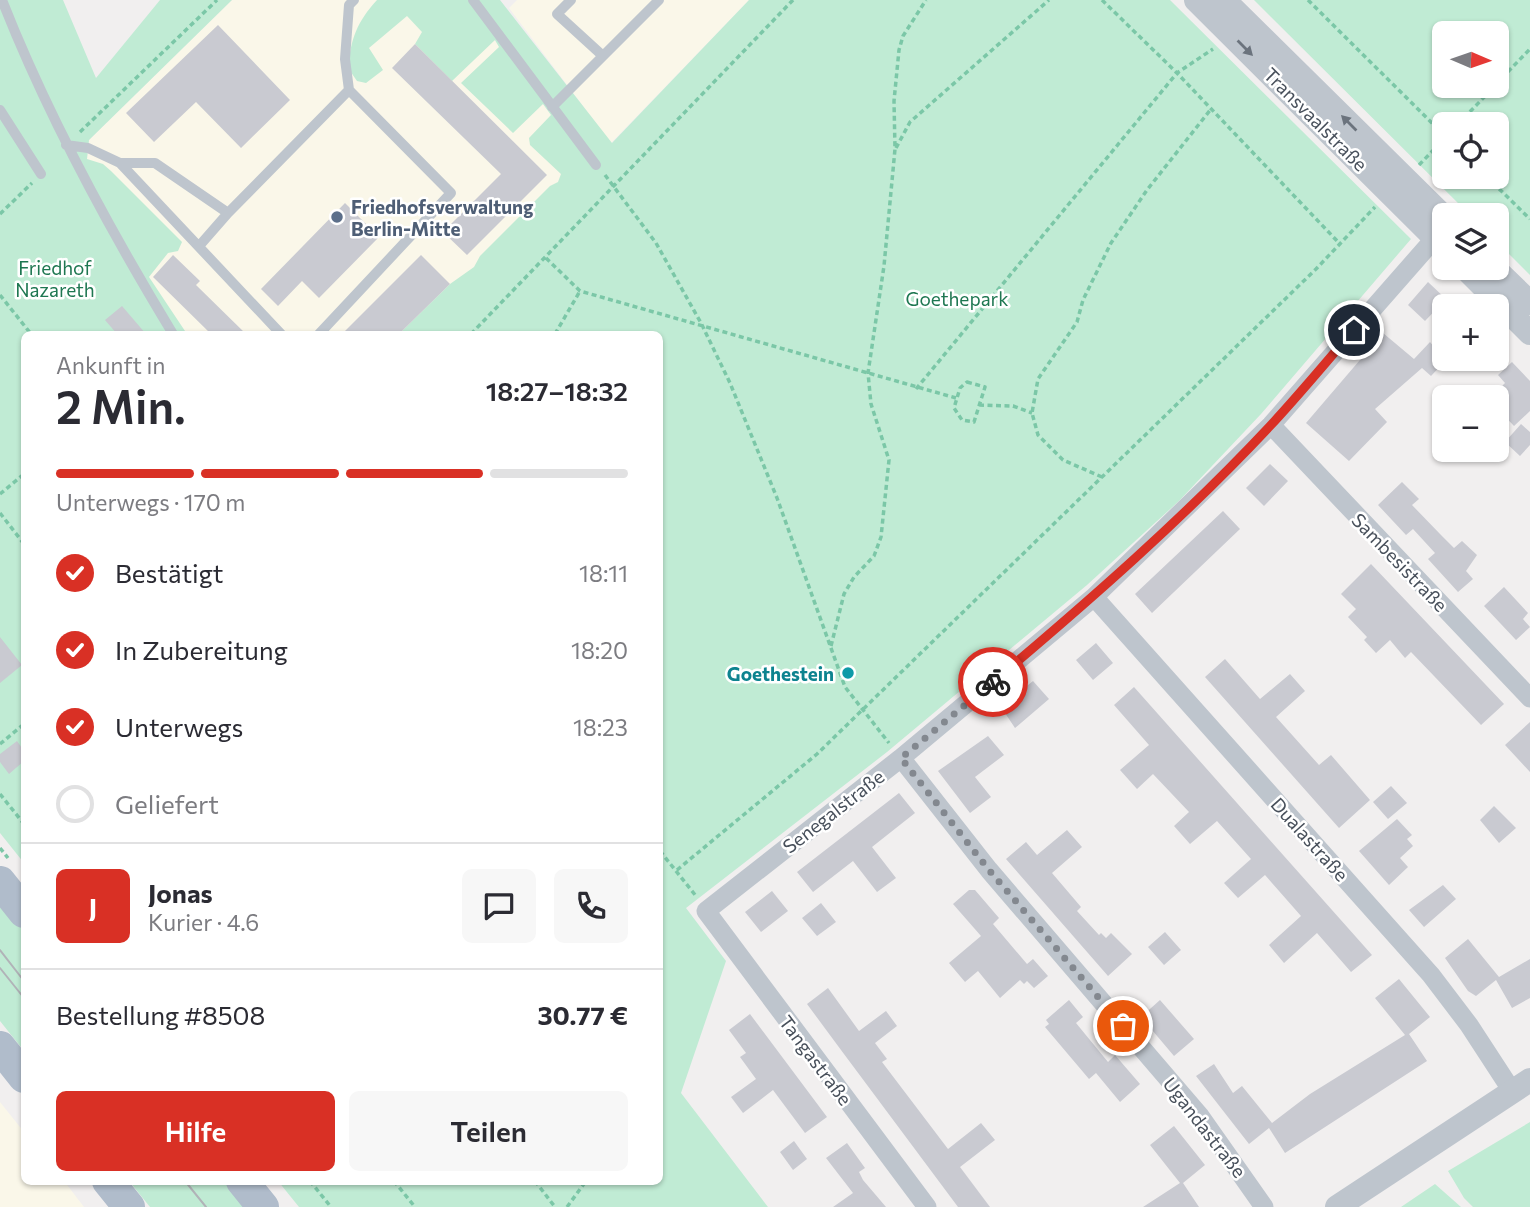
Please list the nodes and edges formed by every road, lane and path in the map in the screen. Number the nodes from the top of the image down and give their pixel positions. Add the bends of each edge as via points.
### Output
1 (2, 0) edge
2 (217, 0) edge
3 (354, 0) edge
4 (473, 0) edge
5 (571, 0) edge
6 (659, 0) edge
7 (793, 0) edge
8 (926, 0) edge
9 (1049, 0) edge
10 (1101, 0) edge
11 (1196, 0) edge
12 (1224, 0) edge
13 (1308, 0) edge
14 (1230, 33) junction
15 (1530, 49) edge
16 (603, 56) junction
17 (1509, 71) edge
18 (1177, 73) junction
19 (349, 90) junction
20 (1483, 98) edge
21 (552, 107) junction
22 (1211, 109) junction
23 (0, 110) edge
24 (1469, 112) edge
25 (1432, 125) edge
26 (66, 145) junction
27 (895, 149) junction
28 (1432, 150) edge
29 (120, 163) junction
30 (596, 164) dead end
31 (1415, 169) dead end
32 (41, 174) joint
33 (614, 186) junction
34 (1499, 189) edge
35 (1371, 212) dead end
36 (228, 213) junction
37 (0, 214) edge
38 (1530, 219) edge
39 (1432, 222) edge
40 (1432, 224) edge
41 (1340, 244) junction
42 (1432, 244) edge
43 (200, 245) junction
44 (545, 258) junction
45 (1477, 280) edge
46 (1506, 280) edge
47 (580, 291) junction
48 (0, 295) edge
49 (1530, 303) edge
50 (701, 323) junction
51 (29, 331) edge
52 (171, 331) edge
53 (278, 331) edge
54 (322, 331) edge
55 (474, 331) edge
56 (557, 331) edge
57 (1530, 332) edge
58 (868, 373) junction
59 (916, 389) junction
60 (956, 398) junction
61 (979, 405) junction
62 (1032, 413) junction
63 (1271, 425) junction
64 (21, 476) edge
65 (1102, 477) junction
66 (0, 494) edge
67 (0, 513) edge
68 (21, 540) edge
69 (1094, 597) junction
70 (831, 646) junction
71 (1530, 698) edge
72 (862, 709) junction
73 (21, 726) edge
74 (0, 744) edge
75 (898, 754) junction
76 (0, 794) edge
77 (21, 820) edge
78 (663, 854) edge
79 (677, 870) junction
80 (0, 882) edge
81 (703, 906) junction
82 (21, 908) edge
83 (0, 1046) edge
84 (21, 1073) edge
85 (1521, 1085) edge
86 (245, 1185) edge
87 (313, 1185) edge
88 (397, 1185) edge
89 (538, 1185) edge
90 (583, 1185) edge
91 (263, 1207) edge
92 (331, 1207) edge
93 (415, 1207) edge
94 (555, 1207) edge
95 (567, 1207) edge
96 (927, 1207) edge
97 (1264, 1207) edge
98 (1336, 1207) edge

1 - 26 lane
2 - 26 path
3 - 19 lane via 349,5 345,59
4 - 21 lane
5 - 16 lane via 557,14
6 - 16 lane
7 - 33 path
8 - 27 path via 899,50
9 - 27 path via 910,122
10 - 18 path
11 - 14 street, Transvaalstraße
39 -> 12 street, Transvaalstraße
13 - 25 path
14 - 18 path
14 -> 40 street, Transvaalstraße
15 - 17 path
16 - 21 lane
18 - 22 path
18 - 59 path
19 - 36 lane
19 - 54 lane via 451,193
20 - 24 path
21 - 30 lane
22 - 41 path
22 - 62 path via 1111,243 1077,322 1038,379
23 - 32 lane
26 - 29 lane via 88,148
26 - 52 lane
27 - 58 path
28 - 31 path
29 - 36 lane via 155,163
29 - 43 lane
32 - 37 path
33 - 44 path
33 - 50 path via 656,243
34 - 38 path
35 - 41 path
36 - 43 lane
41 - 65 path
42 - 63 street, Senegalstraße
43 - 53 lane
44 - 47 path
44 - 55 path
45 - 57 street
46 - 49 street
47 - 50 path
47 - 56 path
48 - 51 path
50 - 58 path
50 - 70 path via 777,498
58 - 59 path
58 - 70 path via 871,404 889,460 881,537 874,556 844,594
59 - 60 path
60 - 61 path via 958,417 967,422 974,422
60 - 61 path via 960,388 972,382 985,387
61 - 62 path via 1013,406
62 - 65 path via 1046,446 1063,460
63 - 69 street, Senegalstraße
63 - 71 street, Sambesistraße
64 - 66 path
65 - 72 path
67 - 68 path
69 - 75 street, Senegalstraße
69 - 85 street, Dualastraße via 1431,975
70 - 72 path via 845,687
72 - 75 path
72 - 79 path via 817,754
73 - 74 path
75 - 81 street, Senegalstraße
75 - 97 street, Ugandastraße via 985,865 1200,1116
76 - 77 path
78 - 79 path
79 - 81 path
80 - 82 main road
81 - 96 street, Tangastraße
83 - 84 main road
85 - 98 street
86 - 91 main road
87 - 92 path
88 - 93 path
89 - 94 path
90 - 95 path

